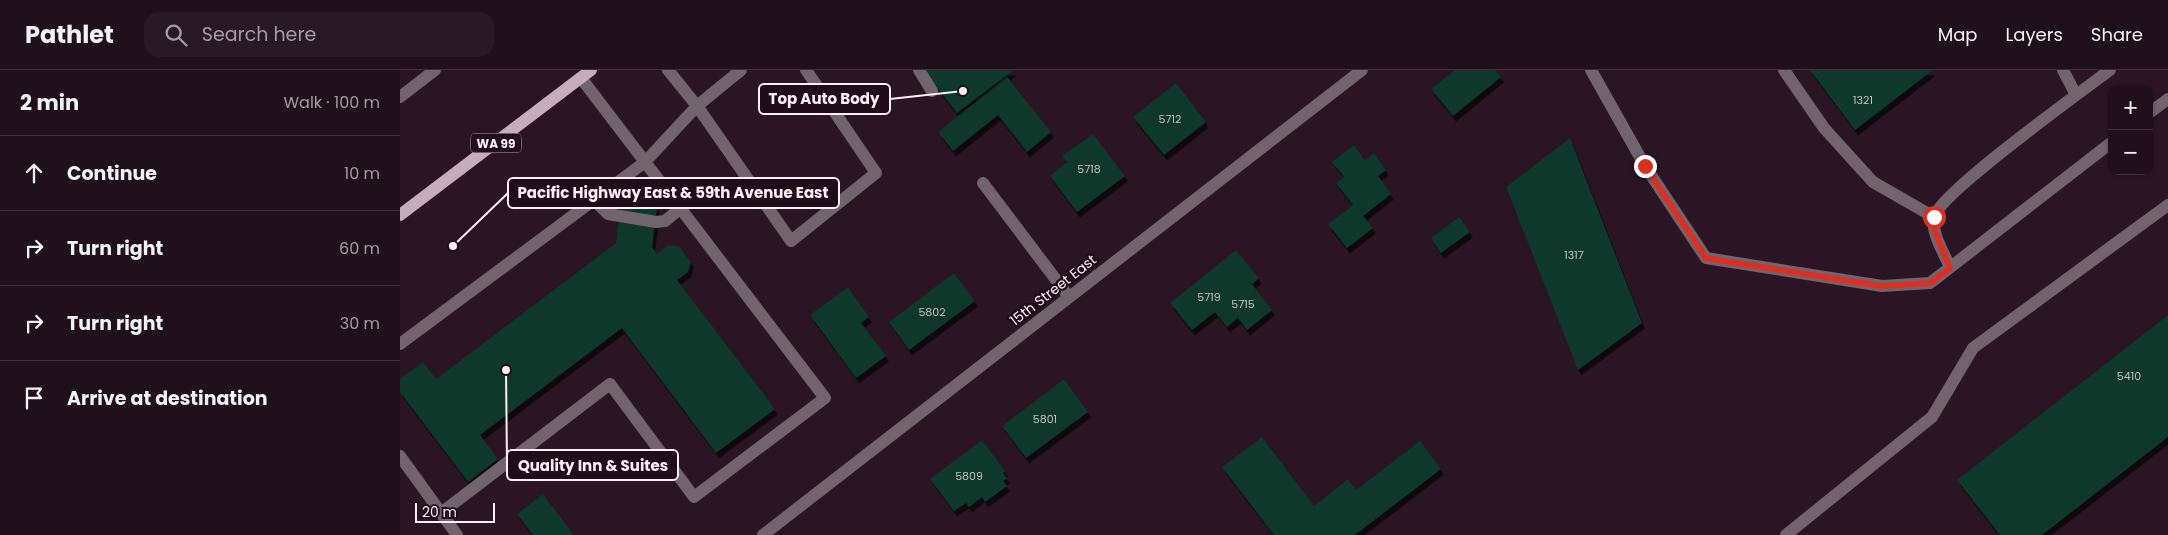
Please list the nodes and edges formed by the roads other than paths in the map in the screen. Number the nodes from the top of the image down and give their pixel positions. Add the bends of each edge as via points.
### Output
1 (434, 70) edge
2 (668, 70) edge
3 (740, 70) edge
4 (806, 70) edge
5 (919, 70) edge
6 (1362, 70) edge
7 (1591, 70) edge
8 (1784, 70) edge
9 (2063, 70) edge
10 (2110, 70) edge
11 (586, 74) edge
12 (932, 90) dead end
13 (2076, 95) junction
14 (400, 97) edge
15 (2168, 99) edge
16 (697, 106) junction
17 (2153, 110) edge
18 (2108, 145) edge
19 (645, 162) junction
20 (983, 183) dead end
21 (594, 200) junction
22 (2168, 205) edge
23 (681, 208) junction
24 (400, 215) edge
25 (1934, 217) junction
26 (1950, 268) junction
27 (1069, 297) junction
28 (400, 344) edge
29 (400, 456) edge
30 (441, 513) junction
31 (457, 535) edge
32 (763, 535) edge
33 (1786, 535) edge

1 - 14 street
2 - 16 street
3 - 16 street
4 - 16 street via 876,173 791,241
5 - 12 street
6 - 27 street, 15th Street East
7 - 26 street via 1645,166 1706,258 1882,286 1930,283
8 - 25 street via 1824,128 1873,182
9 - 13 street
10 - 13 street
11 - 19 street
11 - 24 main road, WA 99
13 - 25 street via 1964,182 1939,206
15 - 17 street
16 - 19 street
18 - 26 street
19 - 21 street
19 - 23 street
20 - 27 street
21 - 23 street via 608,214 656,222 665,220
21 - 28 street
22 - 33 street via 1973,348 1932,416
23 - 30 street via 825,398 694,497 610,384
25 - 26 street via 1934,229
27 - 32 street, 15th Street East
29 - 30 street
30 - 31 street

